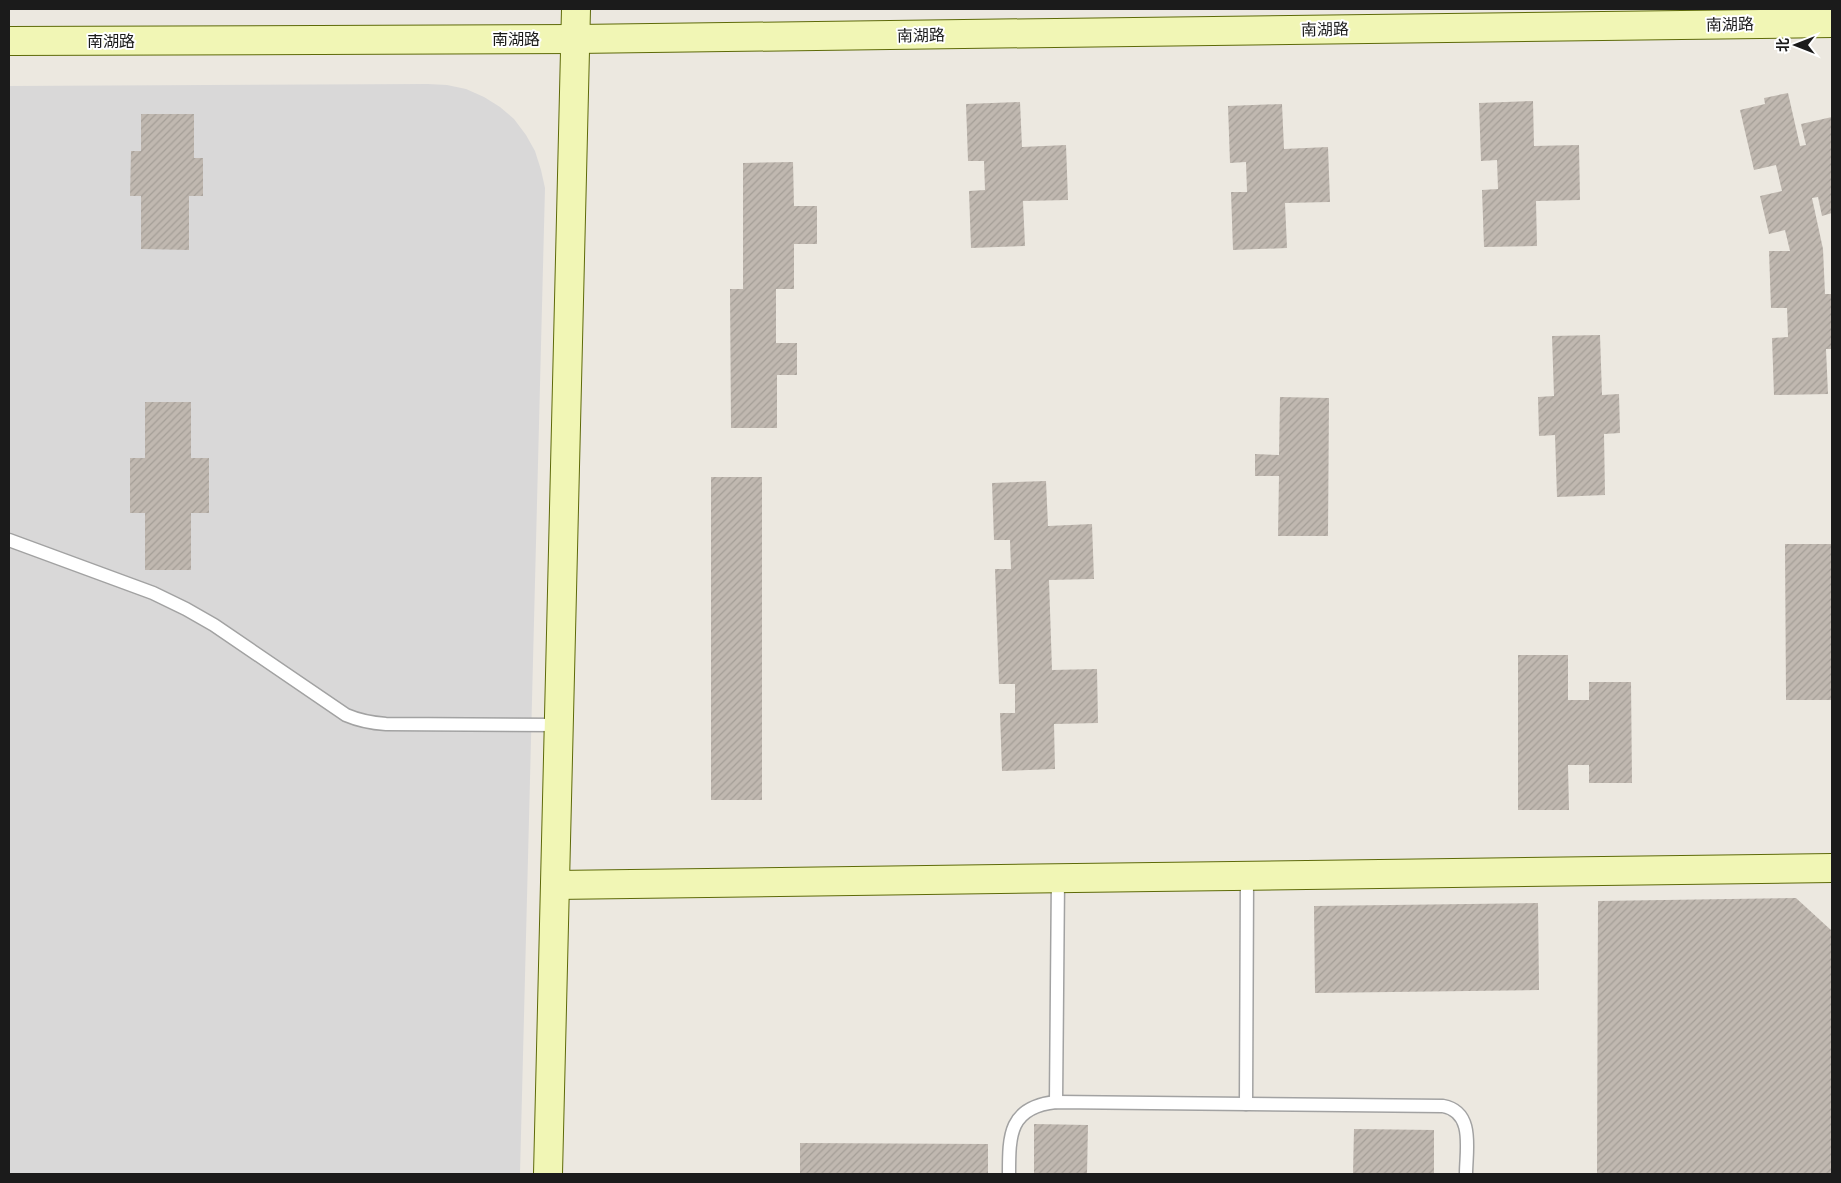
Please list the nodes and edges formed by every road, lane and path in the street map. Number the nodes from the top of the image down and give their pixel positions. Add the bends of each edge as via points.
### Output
1 (576, 9) edge
2 (1832, 23) edge
3 (576, 39) junction
4 (9, 41) edge
5 (9, 540) edge
6 (559, 725) junction
7 (1832, 868) edge
8 (1248, 876) junction
9 (1058, 878) junction
10 (555, 885) junction
11 (1056, 1102) junction
12 (1246, 1104) junction
13 (548, 1174) edge
14 (1009, 1174) edge
15 (1466, 1174) edge

1 - 3 street
2 - 3 street, 南湖路
3 - 4 street, 南湖路
3 - 6 street
5 - 6 lane via 153,593 186,609 358,720 386,724
6 - 10 street
7 - 8 street
8 - 9 street
8 - 12 lane
9 - 10 street
9 - 11 lane
10 - 13 street
11 - 12 lane
11 - 14 lane via 1031,1108 1013,1127
12 - 15 lane via 1452,1108 1459,1112 1467,1130

